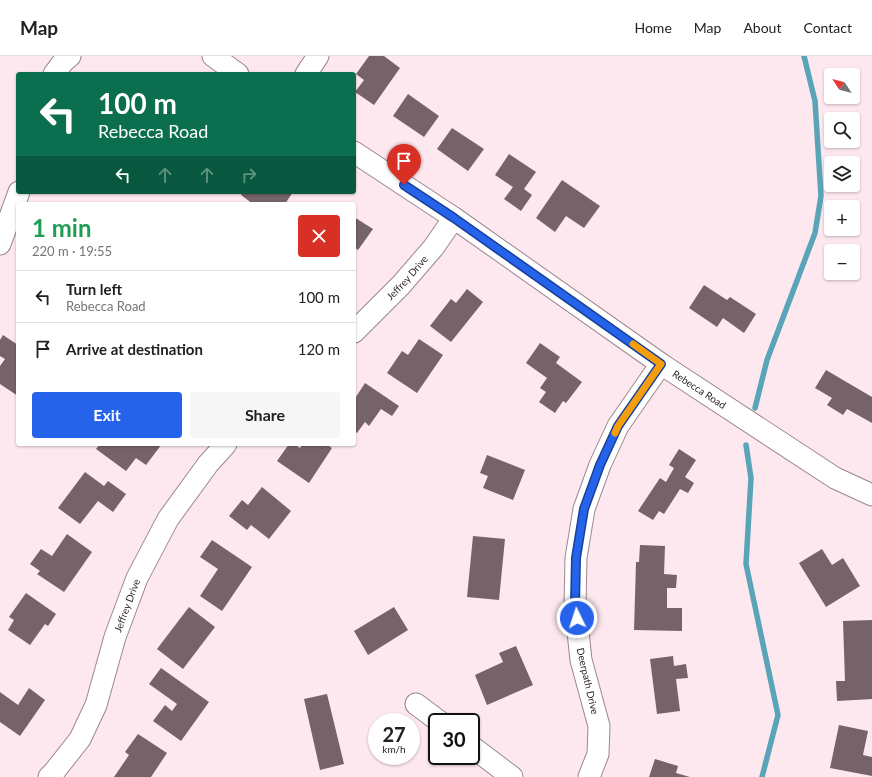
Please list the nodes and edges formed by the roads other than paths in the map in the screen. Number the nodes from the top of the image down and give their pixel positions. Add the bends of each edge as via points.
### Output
1 (70, 56) edge
2 (213, 56) edge
3 (318, 56) edge
4 (56, 72) edge
5 (235, 72) edge
6 (307, 72) edge
7 (356, 153) edge
8 (18, 194) edge
9 (454, 218) junction
10 (0, 244) edge
11 (356, 330) edge
12 (661, 364) junction
13 (224, 446) edge
14 (872, 495) edge
15 (416, 704) dead end
16 (428, 713) edge
17 (480, 753) edge
18 (49, 777) edge
19 (512, 777) edge
20 (589, 777) edge

1 - 4 street
2 - 5 street
3 - 6 street
7 - 9 street, Rebecca Road
8 - 10 street
9 - 11 street, Jeffrey Drive via 433,248 401,285
9 - 12 street, Rebecca Road
12 - 14 street, Rebecca Road via 835,478
12 - 20 street, Deerpath Drive via 618,426 584,509 576,558 575,604 581,660 599,726 598,754
13 - 18 street, Jeffrey Drive via 168,519 136,578 115,637 96,705 80,739
15 - 16 street
17 - 19 street

